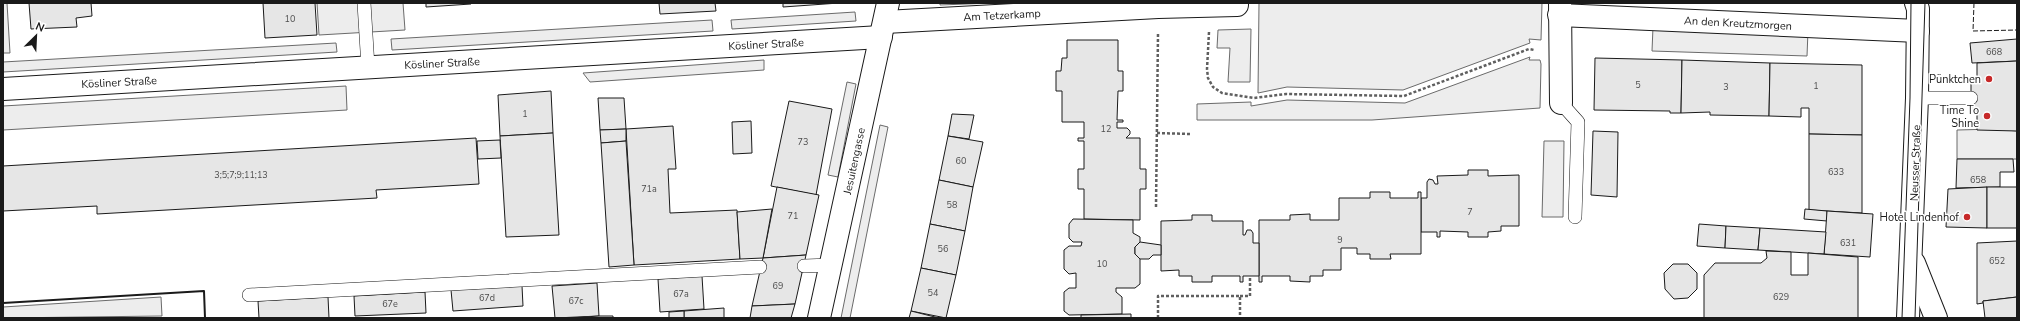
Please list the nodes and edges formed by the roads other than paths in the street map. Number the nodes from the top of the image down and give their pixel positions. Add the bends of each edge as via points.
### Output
1 (364, 3) edge
2 (1237, 3) edge
3 (1918, 5) edge
4 (1081, 7) edge
5 (1559, 9) edge
6 (885, 21) edge
7 (1918, 31) junction
8 (368, 67) junction
9 (3, 89) edge
10 (1917, 98) junction
11 (1971, 98) dead end
12 (1561, 103) joint
13 (1575, 216) dead end
14 (1911, 255) junction
15 (831, 265) junction
16 (804, 266) dead end
17 (760, 267) dead end
18 (248, 295) dead end
19 (819, 318) edge
20 (1908, 318) edge
21 (1936, 318) edge

1 - 8 lane
2 - 4 street, Am Tetzerkamp
3 - 7 street, Neusser Straße
4 - 6 street, Am Tetzerkamp
5 - 7 street, An den Kreutzmorgen
5 - 12 street, An den Kreutzmorgen
6 - 8 street, Kösliner Straße
6 - 15 street, Jesuitengasse
7 - 10 street, Neusser Straße
8 - 9 street, Kösliner Straße
10 - 11 lane
10 - 14 street, Neusser Straße
12 - 13 lane via 1578,122
14 - 20 street, Neusser Straße
14 - 21 street
15 - 16 lane
15 - 19 street, Jesuitengasse
17 - 18 lane

